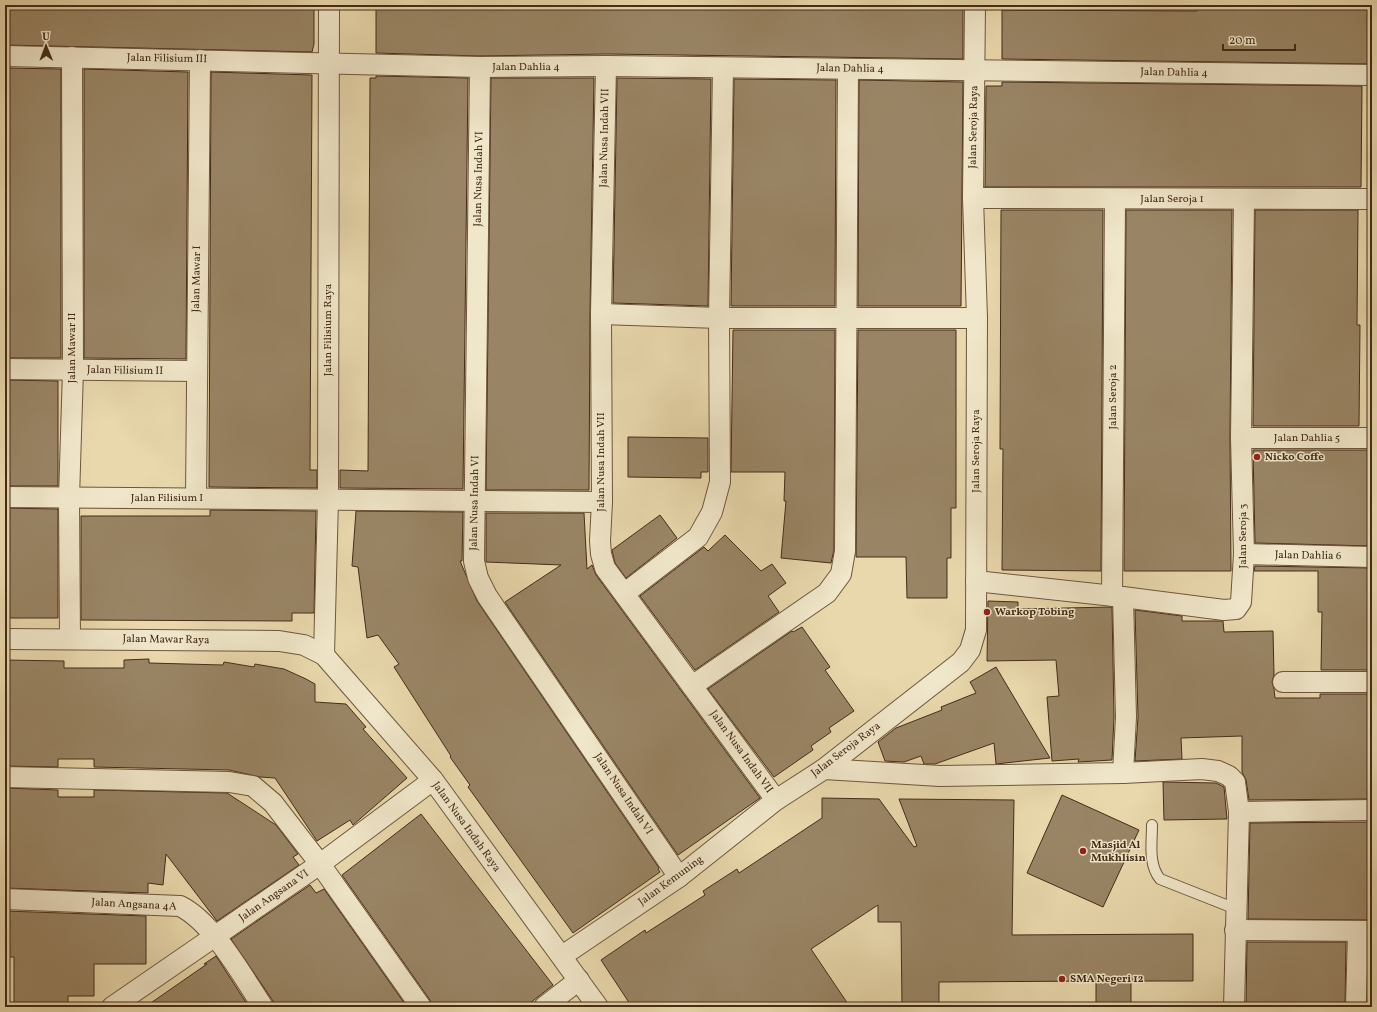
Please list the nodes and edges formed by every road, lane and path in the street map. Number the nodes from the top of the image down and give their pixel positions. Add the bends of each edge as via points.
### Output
1 (329, 5) edge
2 (975, 5) edge
3 (5, 56) edge
4 (72, 57) junction
5 (200, 60) junction
6 (328, 62) junction
7 (606, 66) junction
8 (480, 67) junction
9 (723, 68) junction
10 (848, 69) junction
11 (975, 70) junction
12 (1372, 75) edge
13 (973, 198) junction
14 (1115, 199) junction
15 (1244, 199) junction
16 (1372, 199) edge
17 (601, 314) junction
18 (719, 318) junction
19 (848, 318) junction
20 (977, 318) junction
21 (5, 369) edge
22 (73, 370) junction
23 (196, 372) junction
24 (1241, 438) junction
25 (1372, 438) edge
26 (5, 497) edge
27 (69, 498) junction
28 (196, 498) junction
29 (328, 499) junction
30 (476, 500) junction
31 (602, 502) junction
32 (1244, 554) junction
33 (1372, 558) edge
34 (976, 581) junction
35 (625, 593) junction
36 (1117, 596) junction
37 (5, 639) edge
38 (70, 640) junction
39 (324, 655) junction
40 (1283, 682) dead end
41 (1372, 682) edge
42 (692, 686) junction
43 (824, 769) junction
44 (1123, 773) junction
45 (5, 777) edge
46 (433, 780) junction
47 (776, 800) junction
48 (1372, 810) edge
49 (1239, 812) junction
50 (1152, 825) dead end
51 (320, 864) junction
52 (680, 877) junction
53 (5, 899) edge
54 (1236, 909) junction
55 (1235, 930) junction
56 (1365, 931) edge
57 (215, 937) junction
58 (562, 956) junction
59 (579, 980) junction
60 (112, 1007) edge
61 (263, 1007) edge
62 (421, 1007) edge
63 (544, 1007) edge
64 (598, 1007) edge
65 (1234, 1007) edge
66 (1356, 1007) edge

1 - 6 street, Jalan Filisium Raya
2 - 11 street, Jalan Seroja Raya
3 - 4 street, Jalan Filisium III
4 - 5 street, Jalan Filisium III
4 - 22 street, Jalan Mawar II
5 - 6 street, Jalan Filisium III
5 - 23 street, Jalan Mawar I
6 - 8 street, Jalan Dahlia 4
6 - 29 street, Jalan Filisium Raya
7 - 8 street, Jalan Dahlia 4
7 - 9 street, Jalan Dahlia 4
7 - 17 street, Jalan Nusa Indah VII
8 - 30 street, Jalan Nusa Indah VI
9 - 10 street, Jalan Dahlia 4
9 - 18 street
10 - 11 street, Jalan Dahlia 4
10 - 19 street
11 - 12 street, Jalan Dahlia 4
11 - 13 street, Jalan Seroja Raya
13 - 14 street, Jalan Seroja 1
13 - 20 street, Jalan Seroja Raya
14 - 15 street, Jalan Seroja 1
14 - 36 street, Jalan Seroja 2
15 - 16 street, Jalan Seroja 1
15 - 24 street, Jalan Seroja 3
17 - 18 street
17 - 31 street, Jalan Nusa Indah VII
18 - 19 street
18 - 35 street via 720,482 712,512 698,537
19 - 20 street
19 - 42 street via 845,551 841,574 827,593
20 - 34 street, Jalan Seroja Raya
21 - 22 street, Jalan Filisium II
22 - 23 street, Jalan Filisium II
22 - 27 street, Jalan Mawar II
23 - 28 street, Jalan Mawar I
24 - 25 street, Jalan Dahlia 5
24 - 32 street, Jalan Seroja 3
26 - 27 street, Jalan Filisium I
27 - 28 street, Jalan Filisium I
27 - 38 street, Jalan Mawar II
28 - 29 street, Jalan Filisium I
29 - 30 street, Jalan Filisium I
29 - 39 street, Jalan Filisium Raya
30 - 31 street, Jalan Filisium I
30 - 52 street, Jalan Nusa Indah VI via 474,561 478,578 487,596
31 - 35 street, Jalan Nusa Indah VII via 601,554 605,568
32 - 33 street, Jalan Dahlia 6
32 - 36 street, Jalan Seroja 3 via 1241,602 1236,609 1224,610
34 - 36 street, Jalan Seroja 3
34 - 43 street, Jalan Seroja Raya via 976,630 970,650 962,662
35 - 42 street, Jalan Nusa Indah VII
36 - 44 street, Jalan Seroja 2 via 1126,717
37 - 38 street, Jalan Mawar Raya
38 - 39 street, Jalan Mawar Raya via 279,641 304,645
39 - 46 street, Jalan Nusa Indah Raya
40 - 41 street
42 - 47 street, Jalan Nusa Indah VII
43 - 44 street via 940,776
43 - 47 street, Jalan Seroja Raya
44 - 49 street via 1202,769 1218,771 1235,782
45 - 51 street via 229,782 253,786 273,803
46 - 51 street, Jalan Angsana VI
46 - 58 street, Jalan Nusa Indah Raya
47 - 52 street, Jalan Kemuning
48 - 49 street
49 - 54 street
50 - 54 lane via 1152,863 1160,879
51 - 57 street, Jalan Angsana VI
51 - 62 street
52 - 58 street, Jalan Kemuning
53 - 57 street, Jalan Angsana 4A via 180,906 189,911
54 - 55 street
55 - 56 street
55 - 65 street
56 - 66 street
57 - 60 street, Jalan Angsana VI
57 - 61 street, Jalan Angsana 4A
58 - 59 street, Jalan Nusa Indah Raya
59 - 63 street
59 - 64 street, Jalan Nusa Indah Raya

